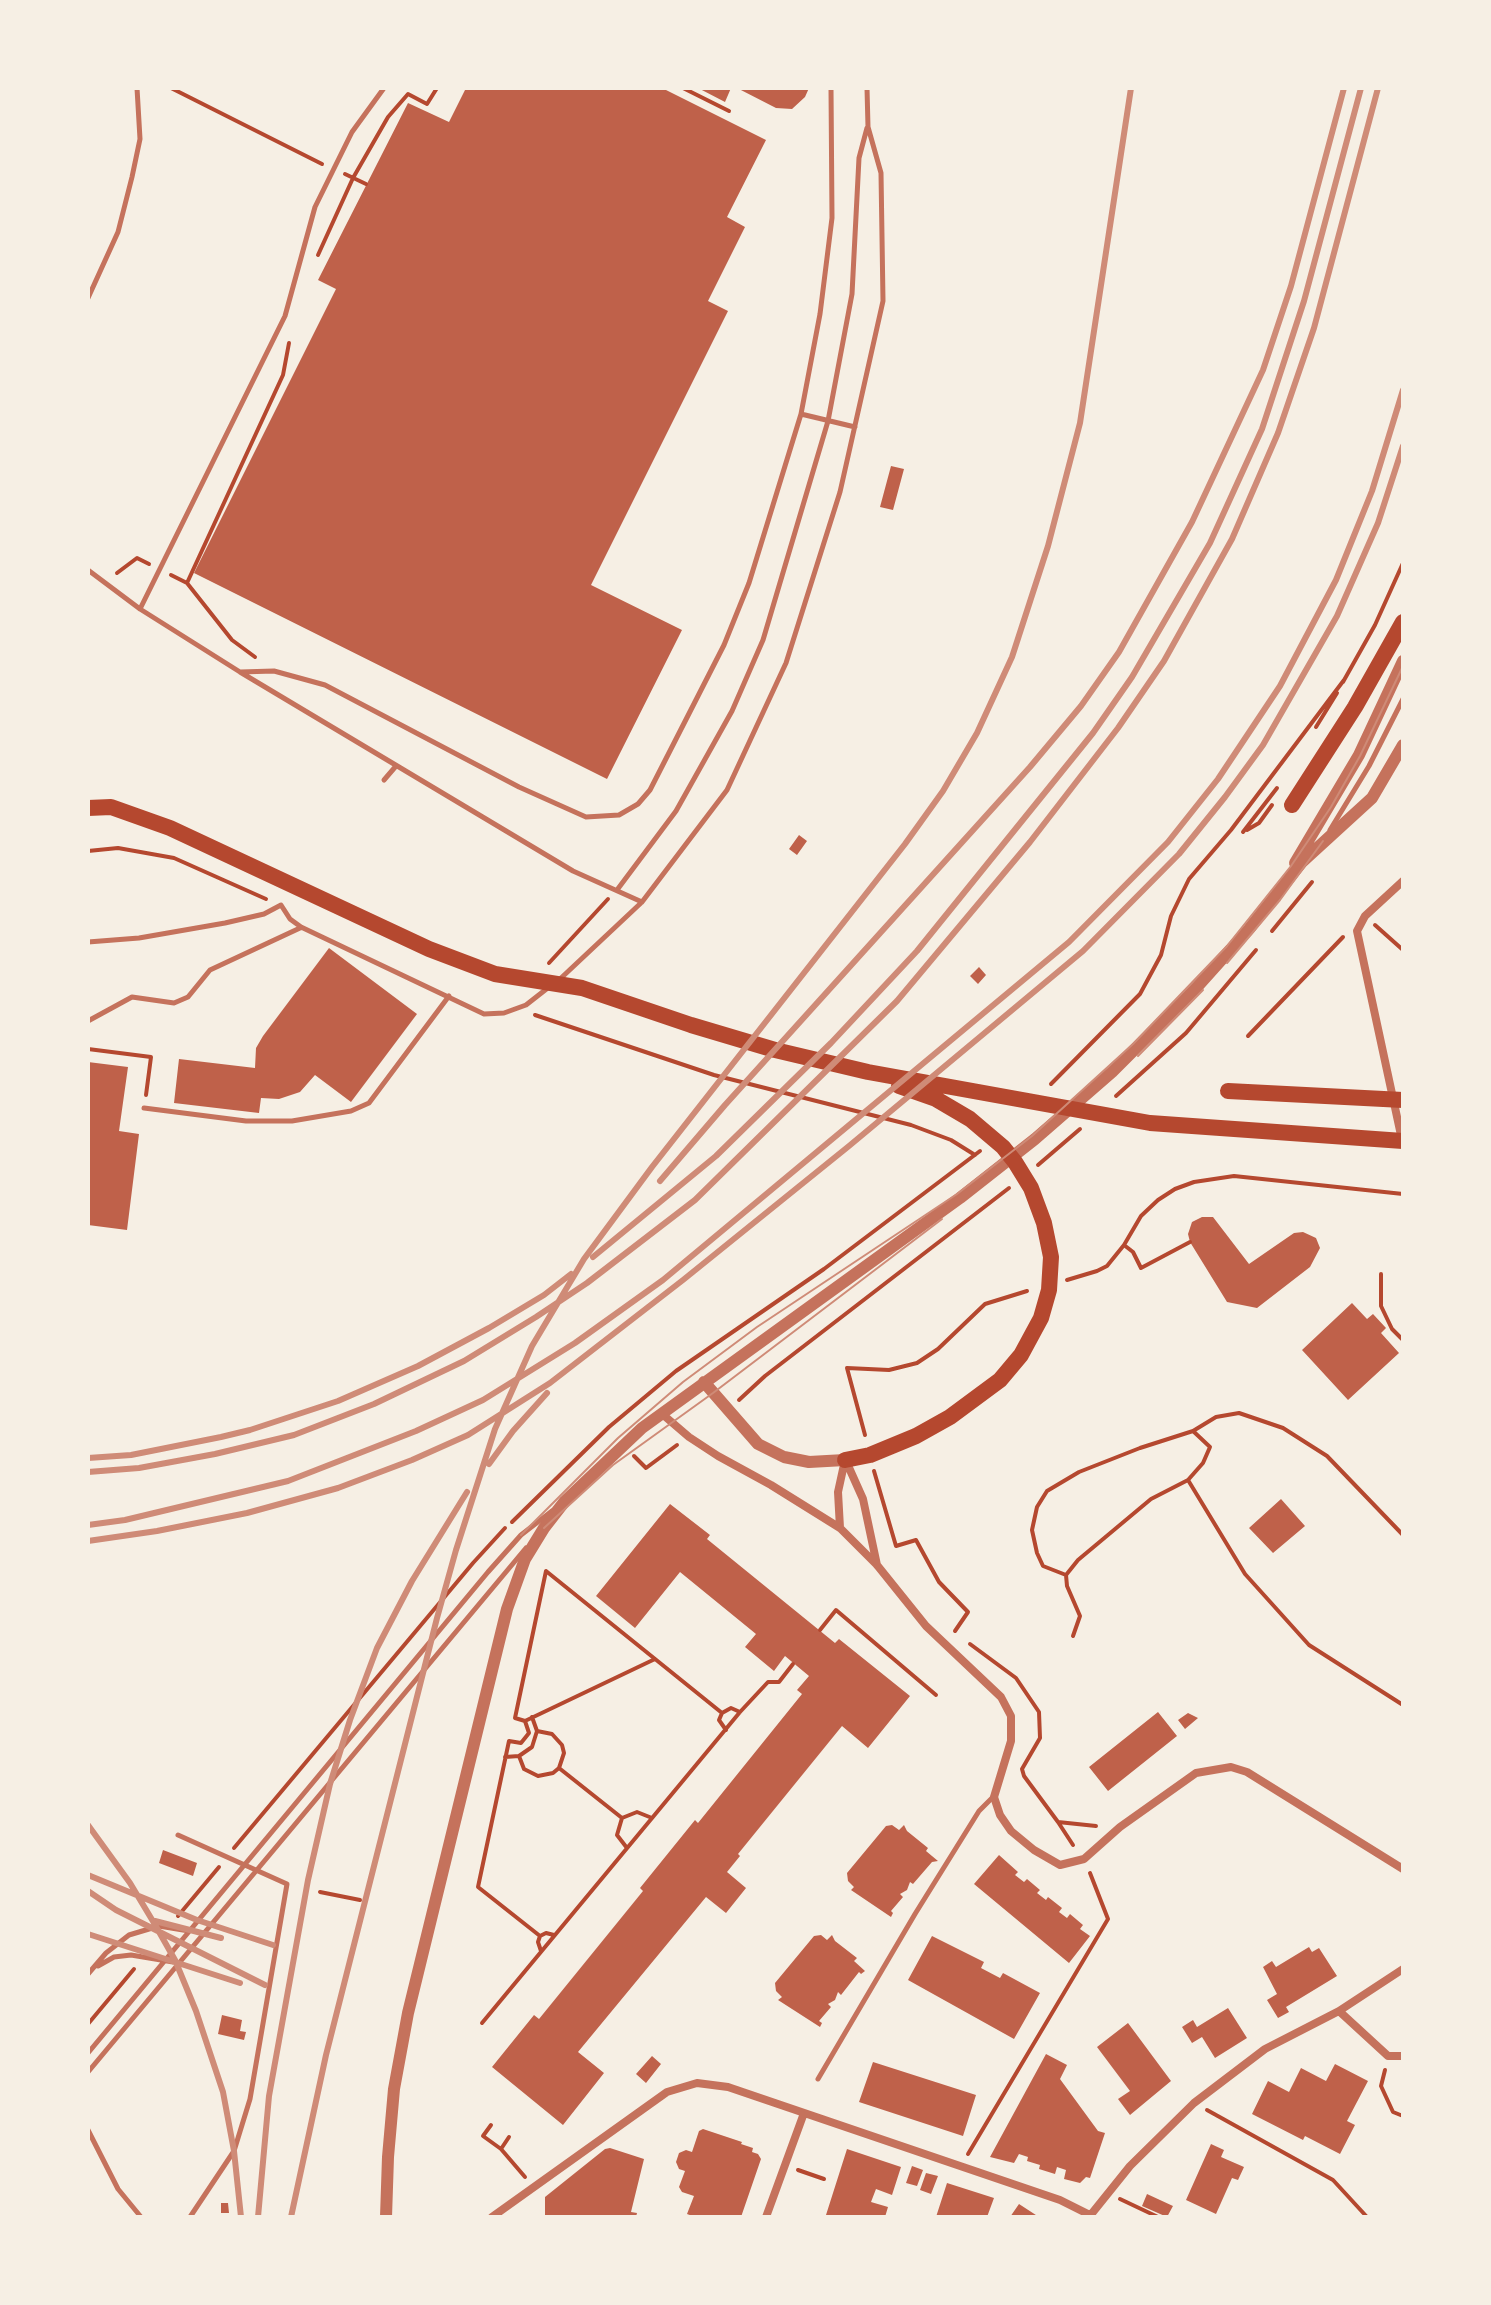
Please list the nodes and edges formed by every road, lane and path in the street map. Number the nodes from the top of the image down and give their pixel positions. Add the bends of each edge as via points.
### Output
1 (137, 88) edge
2 (171, 88) edge
3 (384, 88) edge
4 (437, 88) edge
5 (683, 88) edge
6 (831, 88) edge
7 (867, 88) edge
8 (729, 111) dead end
9 (868, 127) junction
10 (333, 170) junction
11 (353, 178) junction
12 (366, 184) dead end
13 (314, 268) dead end
14 (88, 298) edge
15 (290, 336) dead end
16 (801, 414) junction
17 (828, 421) junction
18 (855, 427) junction
19 (137, 558) dead end
20 (1403, 563) edge
21 (108, 566) dead end
22 (88, 570) edge
23 (140, 609) junction
24 (1403, 622) edge
25 (1403, 661) edge
26 (274, 671) junction
27 (240, 672) junction
28 (1403, 699) edge
29 (1403, 745) edge
30 (396, 765) junction
31 (384, 780) dead end
32 (1283, 796) joint
33 (88, 808) edge
34 (1243, 832) dead end
35 (1323, 841) junction
36 (88, 851) edge
37 (1318, 874) dead end
38 (1403, 881) edge
39 (1285, 883) junction
40 (617, 890) junction
41 (272, 902) dead end
42 (642, 902) junction
43 (1365, 916) junction
44 (301, 927) junction
45 (1357, 931) junction
46 (88, 942) edge
47 (1403, 950) edge
48 (449, 996) junction
49 (1215, 999) dead end
50 (527, 1012) dead end
51 (88, 1021) edge
52 (1248, 1036) dead end
53 (88, 1049) edge
54 (853, 1069) junction
55 (1050, 1085) dead end
56 (1228, 1091) dead end
57 (1403, 1100) edge
58 (144, 1108) joint
59 (1403, 1142) edge
60 (981, 1151) dead end
61 (978, 1157) dead end
62 (1002, 1181) dead end
63 (1009, 1192) dead end
64 (1403, 1194) edge
65 (954, 1232) dead end
66 (1190, 1242) dead end
67 (1124, 1245) junction
68 (1097, 1271) dead end
69 (1381, 1274) dead end
70 (993, 1301) dead end
71 (1403, 1340) edge
72 (704, 1382) junction
73 (726, 1410) junction
74 (661, 1413) junction
75 (1193, 1431) junction
76 (689, 1437) junction
77 (867, 1440) dead end
78 (636, 1457) dead end
79 (845, 1460) junction
80 (873, 1467) dead end
81 (1188, 1480) junction
82 (565, 1501) junction
83 (544, 1528) junction
84 (840, 1528) junction
85 (1403, 1535) edge
86 (877, 1565) junction
87 (1066, 1575) junction
88 (820, 1630) dead end
89 (1073, 1636) dead end
90 (655, 1659) junction
91 (793, 1664) dead end
92 (936, 1695) dead end
93 (1403, 1705) edge
94 (740, 1712) junction
95 (722, 1713) junction
96 (532, 1717) junction
97 (525, 1721) junction
98 (726, 1730) junction
99 (537, 1731) junction
100 (519, 1756) junction
101 (505, 1757) junction
102 (559, 1768) junction
103 (994, 1797) junction
104 (622, 1818) junction
105 (652, 1818) junction
106 (1058, 1822) junction
107 (1120, 1827) junction
108 (178, 1835) dead end
109 (627, 1848) junction
110 (232, 1851) dead end
111 (1084, 1859) junction
112 (222, 1863) dead end
113 (1403, 1869) edge
114 (320, 1892) dead end
115 (360, 1900) dead end
116 (174, 1921) dead end
117 (191, 1931) dead end
118 (554, 1935) junction
119 (540, 1936) junction
120 (541, 1951) junction
121 (173, 1962) dead end
122 (136, 1967) dead end
123 (94, 1968) junction
124 (1403, 1969) edge
125 (88, 1974) edge
126 (1339, 2011) junction
127 (482, 2023) dead end
128 (88, 2024) edge
129 (88, 2053) edge
130 (1388, 2056) junction
131 (1403, 2056) edge
132 (88, 2072) edge
133 (818, 2079) dead end
134 (1194, 2103) junction
135 (804, 2113) junction
136 (1403, 2116) edge
137 (491, 2125) dead end
138 (88, 2130) edge
139 (509, 2137) dead end
140 (501, 2149) junction
141 (785, 2166) junction
142 (961, 2166) junction
143 (520, 2171) dead end
144 (824, 2179) dead end
145 (1106, 2193) junction
146 (1090, 2216) edge
147 (141, 2217) edge
148 (190, 2217) edge
149 (386, 2217) edge
150 (492, 2217) edge
151 (766, 2217) edge
152 (1158, 2217) edge
153 (1367, 2217) edge

1 - 14 lane via 140,139 132,177 118,232
2 - 10 path
3 - 10 lane
4 - 11 path via 427,104 408,94 388,117
5 - 8 path
6 - 16 lane via 832,218
7 - 9 lane
9 - 17 lane via 859,158 852,294
9 - 18 lane via 881,173 883,301
10 - 11 path
10 - 23 lane via 315,207 285,316
11 - 12 path
11 - 13 path
15 - 26 path via 283,375 187,583 232,640
16 - 17 lane
16 - 26 lane via 749,583 724,645 650,790 619,815 586,817 325,685
17 - 18 lane
17 - 40 lane via 763,640 732,711 676,811
18 - 42 lane via 786,663 727,790
19 - 21 path via 118,574
20 - 55 path via 1344,680 1189,879 1171,916 1161,955 1140,994
22 - 23 lane
23 - 27 lane
24 - 32 highway via 1355,707
25 - 39 street via 1359,755
26 - 27 lane
27 - 30 lane
28 - 35 lane
29 - 35 street via 1372,798
30 - 31 lane
30 - 40 lane via 573,871
32 - 34 path
33 - 54 highway via 111,807 170,828 429,949 495,974 582,988 691,1025
35 - 39 street
36 - 41 path via 118,848 174,858
37 - 49 path
38 - 43 street
39 - 72 street via 1189,997 1074,1106 960,1198
40 - 42 lane
42 - 48 lane via 526,1005 484,1014
43 - 45 street
43 - 47 path
44 - 46 lane via 281,905 225,923
44 - 48 lane
44 - 51 lane via 210,970 188,997 174,1003 132,997
45 - 52 path via 1347,933
45 - 59 street
48 - 58 lane via 369,1103 351,1111 292,1121 246,1121
50 - 61 path via 714,1075 911,1125
53 - 58 path via 151,1057
54 - 59 highway via 1083,1113 1221,1130
54 - 79 highway via 936,1099 1003,1147 1040,1208 1051,1257 1041,1318 1000,1380 950,1417 891,1447
56 - 57 highway
60 - 110 path via 676,1371 609,1427 473,1563
62 - 63 path
64 - 67 path via 1214,1178 1175,1189 1158,1200
65 - 73 path
66 - 67 path via 1141,1268
67 - 68 path
69 - 71 path via 1381,1306
70 - 77 path via 917,1363 889,1370 847,1368
72 - 73 street
72 - 74 street
73 - 79 street via 758,1444 784,1457
74 - 76 street
74 - 82 street
75 - 81 path via 1210,1447
75 - 85 path via 1216,1417 1239,1413 1283,1428 1327,1456
75 - 87 path via 1079,1472 1047,1491 1037,1507 1034,1541 1043,1566
76 - 78 path via 646,1468
76 - 84 street
79 - 84 street via 838,1492
79 - 86 street via 863,1499
80 - 106 path via 896,1546 916,1540 939,1582 968,1612 954,1633 1016,1678 1039,1712 1040,1738 1022,1769
81 - 87 path via 1151,1499
81 - 93 path via 1245,1574 1309,1645
82 - 83 street
82 - 129 lane via 521,1535 480,1581
83 - 132 lane
83 - 149 street via 525,1559 507,1609 408,2013 393,2101
84 - 86 street
86 - 103 street via 926,1626 1001,1697 1011,1716 1011,1741
87 - 89 path via 1080,1616
88 - 92 path via 836,1610
90 - 95 path
90 - 96 path
90 - 97 path via 546,1571 515,1718
91 - 94 path
94 - 95 path via 731,1708
94 - 98 path
95 - 98 path via 719,1720
96 - 97 path
96 - 99 path
97 - 101 path via 528,1737 521,1743 509,1741
98 - 105 path
99 - 100 path via 532,1747
99 - 102 path via 552,1734 562,1745
100 - 101 path
100 - 102 path via 524,1769 538,1776
101 - 119 path via 478,1887
102 - 104 path
103 - 111 street via 1011,1831 1034,1850 1060,1865
103 - 133 lane via 979,1811
104 - 105 path via 637,1812
104 - 109 path via 617,1835
105 - 109 path
106 - 107 path
106 - 111 path
107 - 111 street
107 - 113 street via 1196,1773 1231,1767
108 - 148 lane via 287,1884 250,2099 234,2151
109 - 118 path
111 - 142 path via 1108,1919
112 - 116 path
114 - 115 path
117 - 123 lane via 159,1926 129,1935
118 - 119 path
118 - 120 path
119 - 120 path
120 - 127 path
121 - 123 lane via 131,1955
122 - 128 path
123 - 125 lane
124 - 126 street
126 - 130 street
126 - 134 street via 1265,2049
130 - 131 street
130 - 136 path via 1381,2086 1393,2112
134 - 145 street
134 - 153 path via 1333,2180
135 - 141 street
135 - 142 street
135 - 150 street via 728,2087 697,2083 667,2092
137 - 140 path via 483,2136
138 - 147 lane via 118,2189
139 - 140 path
140 - 143 path
141 - 144 path
141 - 151 street
142 - 146 street via 1060,2200
145 - 146 street
145 - 152 path

